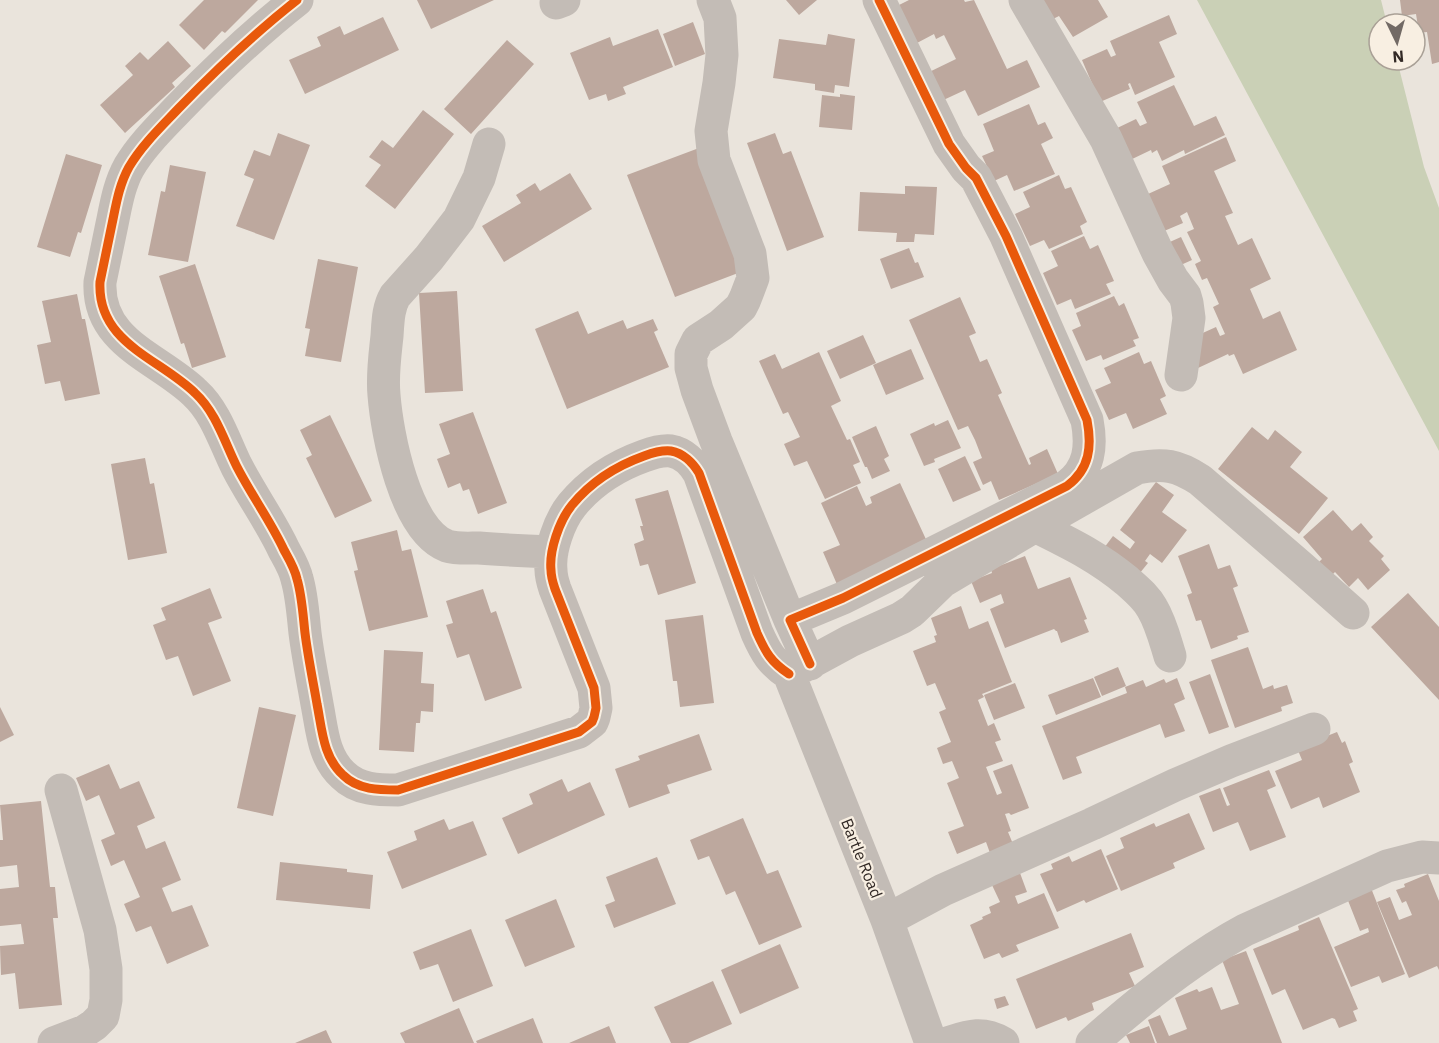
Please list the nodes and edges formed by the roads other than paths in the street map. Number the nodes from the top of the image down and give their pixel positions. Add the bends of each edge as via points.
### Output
1 (297, 0) edge
2 (713, 0) edge
3 (879, 0) edge
4 (1025, 0) edge
5 (489, 144) dead end
6 (1180, 375) dead end
7 (1035, 526) junction
8 (552, 552) junction
9 (1353, 613) dead end
10 (790, 620) junction
11 (1170, 656) dead end
12 (799, 669) junction
13 (1314, 729) dead end
14 (61, 790) dead end
15 (1439, 858) edge
16 (887, 920) junction
17 (54, 1043) edge
18 (931, 1043) edge
19 (947, 1043) edge
20 (1003, 1043) edge
21 (1092, 1043) edge

1 - 8 street via 196,92 153,136 129,168 119,190 100,282 100,300 107,320 128,343 195,392 206,406 282,545 297,577 324,746 335,767 350,781 375,790 407,788 579,732 592,722 596,708 594,688 555,589
2 - 10 street, Bartle Road via 720,18 722,54 711,131 714,160 750,254 753,278 741,307 698,340 691,354 691,368 716,441
3 - 10 street via 949,144 976,178 1006,236 1087,420 1089,448 1083,470 1067,486 843,598
4 - 6 street via 1106,139 1158,253 1185,296 1189,318
5 - 8 street via 479,178 459,219 392,302 384,357 386,410 400,477 415,512 431,535 448,546
7 - 9 street via 1137,468 1154,465 1184,469
7 - 11 street via 1086,551 1138,590 1153,610
7 - 12 street via 943,581 901,618
8 - 12 street via 572,506 597,481 652,453 677,453 699,473 766,653 777,666
10 - 12 street, Bartle Road
12 - 16 street, Bartle Road
13 - 16 street via 1184,781 943,890
14 - 17 street via 100,930 106,1000 103,1016 94,1025
15 - 21 street via 1422,857 1387,866 1245,930 1167,982
16 - 18 street, Bartle Road
19 - 20 street via 980,1035

